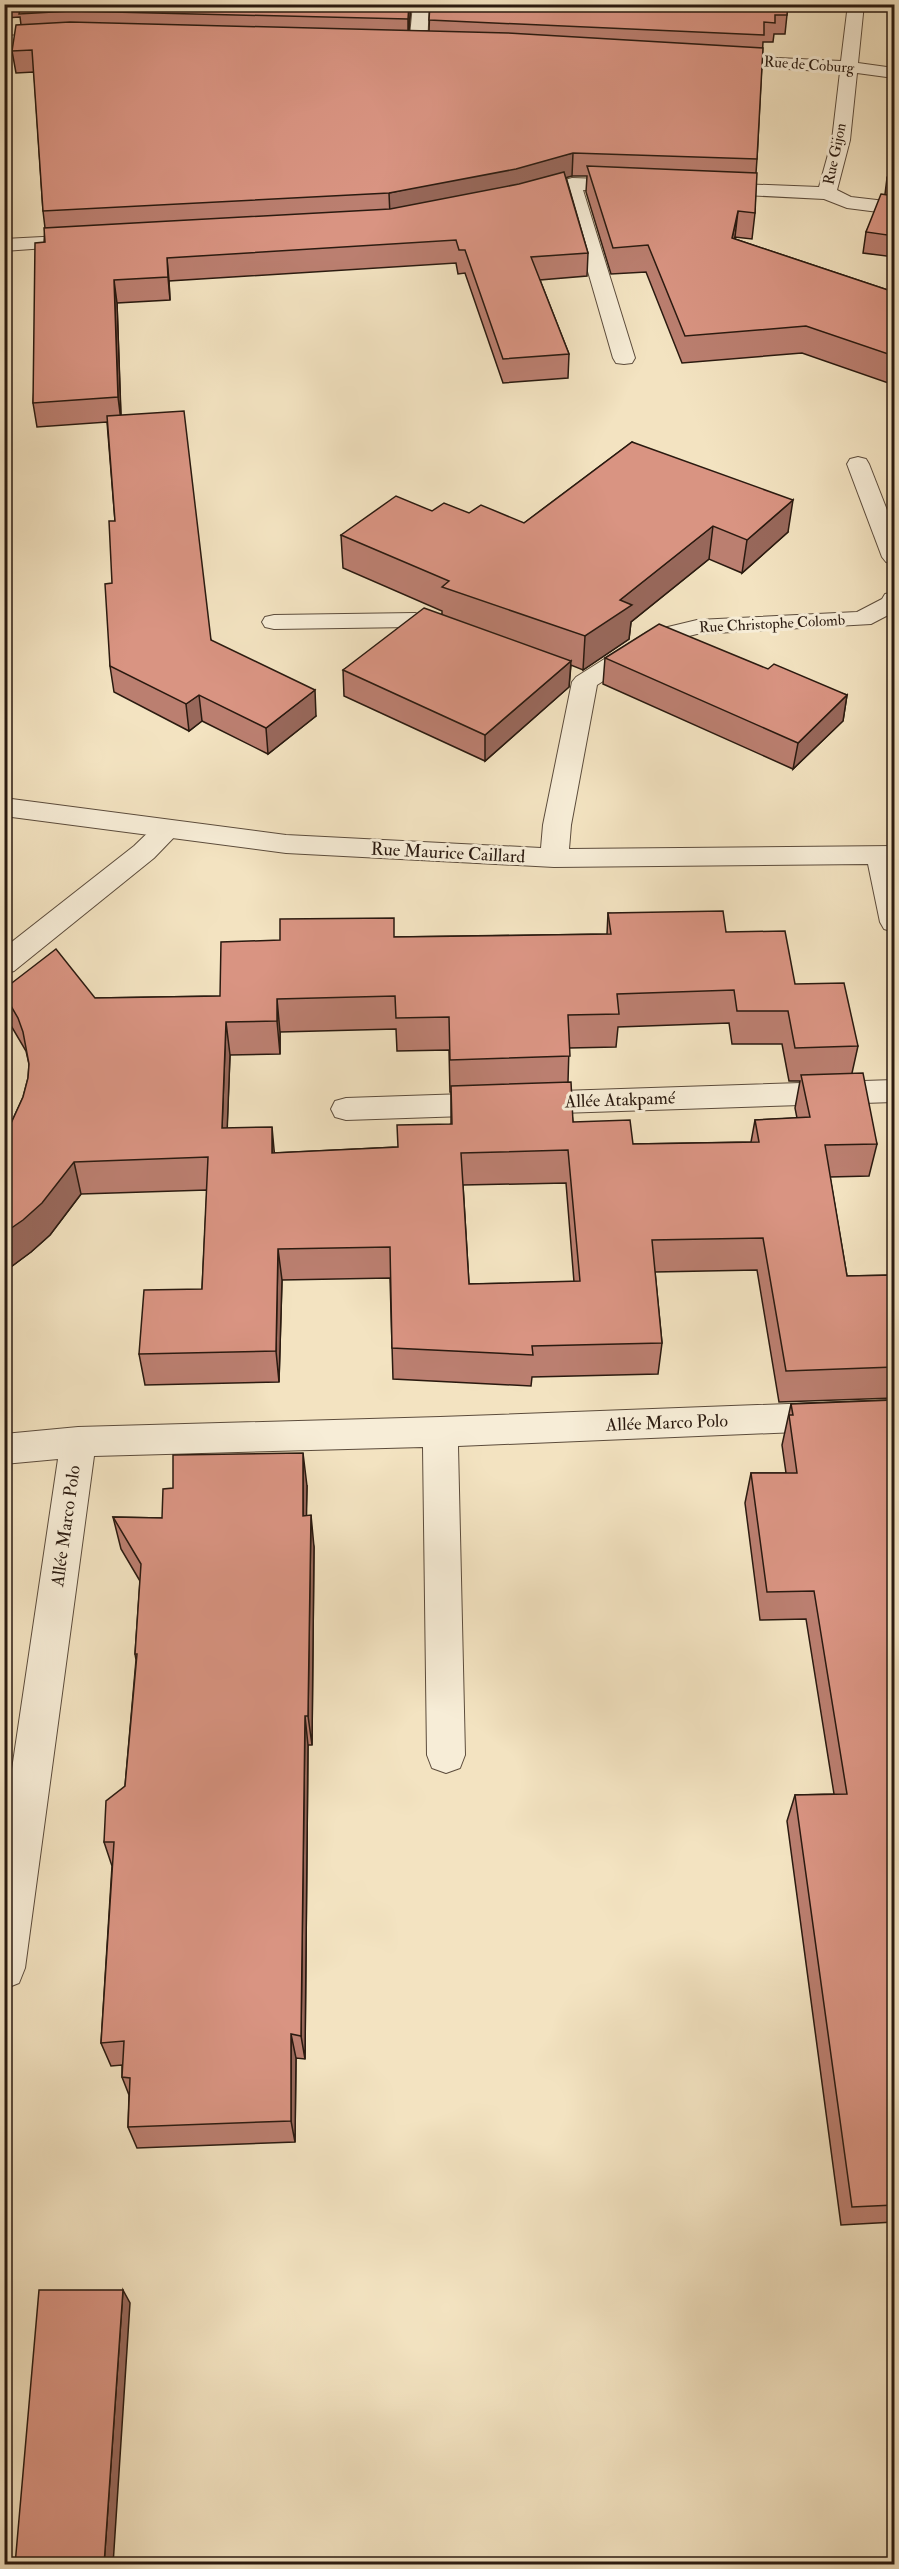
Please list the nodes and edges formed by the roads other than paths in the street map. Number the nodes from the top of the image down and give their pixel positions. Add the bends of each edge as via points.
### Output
1 (421, 4) edge
2 (855, 4) edge
3 (73, 37) edge
4 (4, 41) edge
5 (440, 47) edge
6 (695, 58) edge
7 (848, 67) junction
8 (894, 72) edge
9 (572, 184) junction
10 (653, 187) edge
11 (699, 188) edge
12 (827, 193) junction
13 (507, 201) edge
14 (894, 208) edge
15 (98, 240) edge
16 (4, 245) edge
17 (624, 358) dead end
18 (858, 464) dead end
19 (894, 557) edge
20 (894, 598) edge
21 (274, 622) dead end
22 (468, 639) edge
23 (4, 807) edge
24 (168, 828) junction
25 (888, 855) edge
26 (554, 858) junction
27 (894, 922) edge
28 (4, 963) edge
29 (894, 1091) edge
30 (346, 1109) dead end
31 (894, 1414) edge
32 (440, 1432) junction
33 (78, 1442) junction
34 (4, 1449) edge
35 (446, 1755) dead end
36 (4, 1968) edge

1 - 5 street via 412,46
2 - 7 street, Rue Gijon
3 - 4 street
6 - 7 street, Rue de Coburg
7 - 8 street, Rue de Coburg
7 - 12 street, Rue Gijon via 841,140
9 - 10 street
9 - 13 street
9 - 17 street
11 - 12 street, Rue Gijon
12 - 14 street via 847,202
15 - 16 street
18 - 19 street
20 - 26 street, Rue Christophe Colomb via 893,603 862,619 697,627 656,637 574,678
21 - 22 street via 415,620
23 - 24 street, Rue Maurice Caillard
24 - 26 street, Rue Maurice Caillard via 286,844
24 - 28 street via 144,852
25 - 26 street, Rue Maurice Caillard
25 - 27 street via 884,880
29 - 30 street, Allée Atakpamé
31 - 32 street, Allée Marco Polo
32 - 33 street, Allée Marco Polo
32 - 35 street
33 - 34 street
33 - 36 street, Allée Marco Polo

